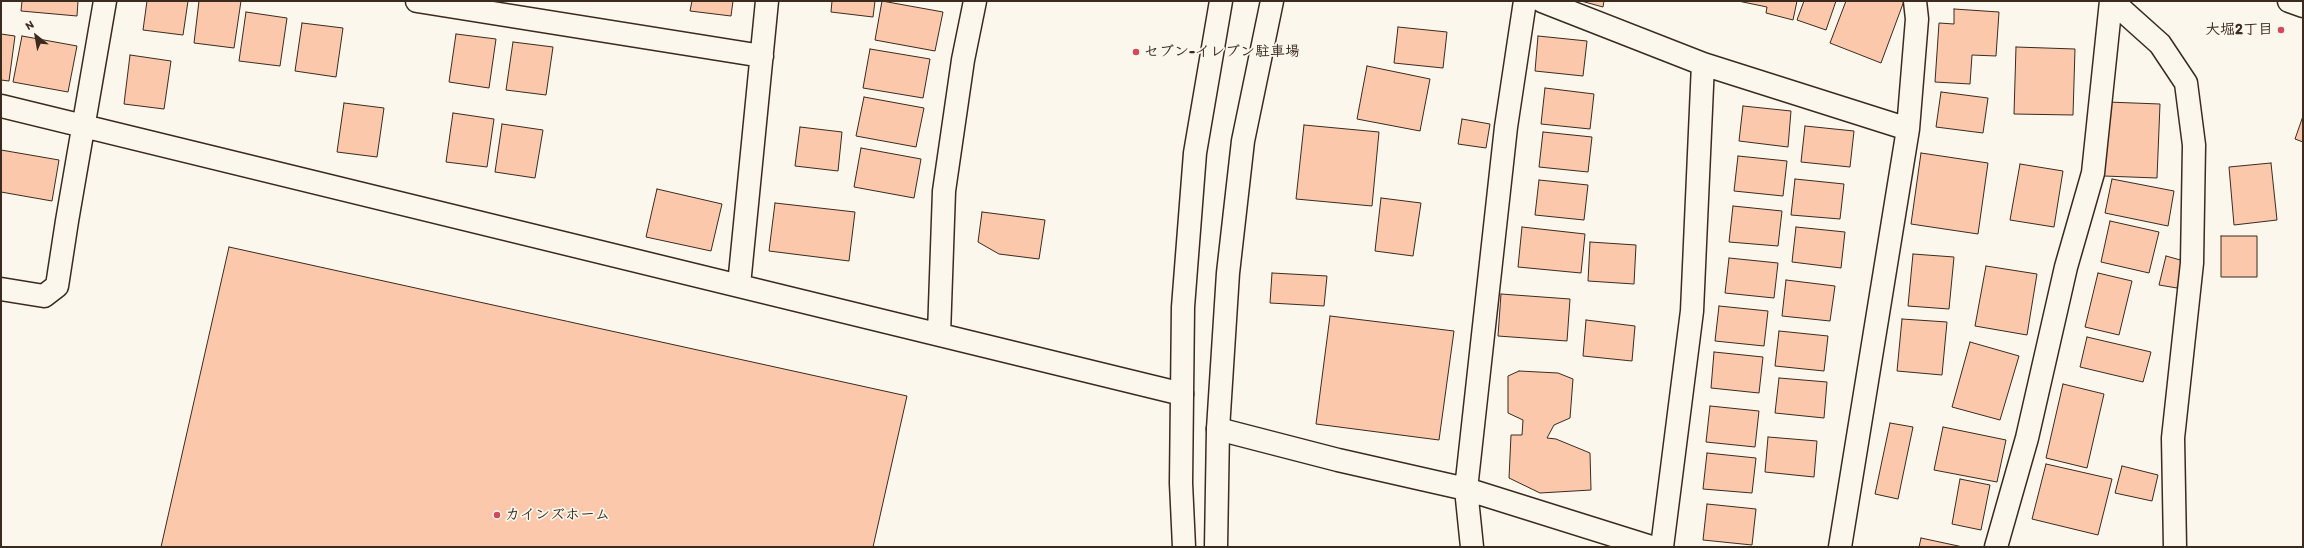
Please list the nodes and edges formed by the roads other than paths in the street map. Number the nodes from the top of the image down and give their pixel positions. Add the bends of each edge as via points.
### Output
1 (105, 1) edge
2 (417, 1) edge
3 (767, 1) edge
4 (974, 1) edge
5 (1221, 1) edge
6 (1272, 1) edge
7 (1525, 1) edge
8 (1542, 1) edge
9 (1916, 1) edge
10 (2111, 1) edge
11 (2289, 1) edge
12 (2303, 6) edge
13 (762, 56) junction
14 (1703, 64) junction
15 (1, 106) edge
16 (84, 126) junction
17 (1908, 129) junction
18 (739, 286) junction
19 (1, 289) edge
20 (939, 334) junction
21 (1182, 394) junction
22 (1218, 429) junction
23 (1466, 489) junction
24 (1184, 547) edge
25 (1216, 547) edge
26 (1472, 547) edge
27 (1651, 547) edge
28 (1662, 547) edge
29 (1840, 547) edge
30 (1996, 547) edge
31 (2175, 547) edge

1 - 16 street
2 - 13 street
3 - 13 street
4 - 20 street via 944,192
5 - 21 street via 1195,153 1183,307
6 - 22 street via 1243,141 1228,273
7 - 23 street via 1506,127
8 - 14 street
9 - 17 street via 1917,19
10 - 30 street via 2093,173 2066,267 2027,438
10 - 31 street via 2160,44 2186,83 2194,145 2192,263 2173,438
11 - 12 street
13 - 18 street
14 - 17 street
14 - 28 street via 1692,311
15 - 16 street
16 - 18 street
16 - 19 street via 57,286 44,296
17 - 29 street
18 - 20 street
20 - 21 street
21 - 24 street via 1180,483
22 - 23 street
22 - 25 street
23 - 26 street
23 - 27 street

